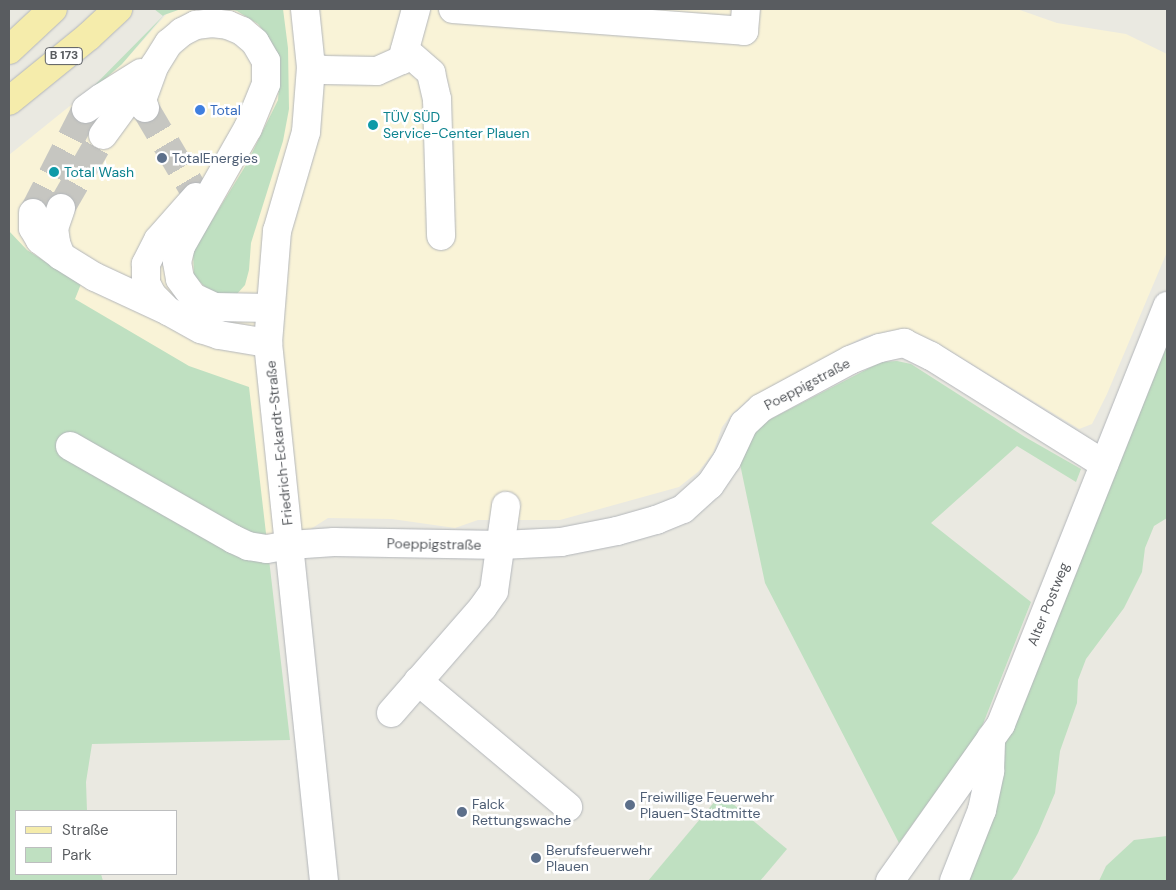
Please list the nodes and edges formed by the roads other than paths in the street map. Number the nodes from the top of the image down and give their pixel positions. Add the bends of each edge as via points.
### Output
1 (53, 9) edge
2 (118, 9) edge
3 (305, 9) edge
4 (416, 9) edge
5 (452, 9) edge
6 (746, 9) edge
7 (9, 50) edge
8 (405, 50) junction
9 (155, 65) junction
10 (311, 66) junction
11 (9, 101) edge
12 (145, 108) tunnel mouth
13 (86, 109) tunnel mouth
14 (103, 135) tunnel mouth
15 (197, 196) dead end
16 (60, 208) tunnel mouth
17 (33, 213) tunnel mouth
18 (442, 236) dead end
19 (61, 256) junction
20 (1167, 306) edge
21 (270, 308) junction
22 (168, 311) junction
23 (268, 343) junction
24 (70, 446) dead end
25 (1104, 464) junction
26 (506, 506) dead end
27 (290, 544) junction
28 (502, 545) junction
29 (418, 681) junction
30 (391, 713) dead end
31 (991, 738) junction
32 (568, 807) dead end
33 (324, 881) edge
34 (890, 881) edge
35 (954, 881) edge

1 - 7 main road
2 - 11 main road, B 173
3 - 10 street, Friedrich-Eckardt-Straße
4 - 8 street
5 - 6 street via 744,31
8 - 10 street via 402,60 378,71 324,70
8 - 18 street via 432,73 437,99
9 - 12 street via 142,100
9 - 13 street
9 - 14 street
9 - 21 street via 169,43 182,32 196,25 212,23 242,31 255,42 266,61 266,84 248,128 181,246 177,262 180,279 193,297 214,307
10 - 21 street, Friedrich-Eckardt-Straße via 306,132 277,231
15 - 22 street via 158,240 146,264 146,283 152,296
16 - 19 street via 54,228
17 - 19 street via 34,228 40,240
19 - 22 street via 96,277
20 - 25 street, Alter Postweg
21 - 23 street, Friedrich-Eckardt-Straße
22 - 23 street via 186,323 210,332
23 - 27 street, Friedrich-Eckardt-Straße
24 - 27 street, Poeppigstraße via 248,546 267,549
25 - 28 street, Poeppigstraße via 931,356 904,343 850,360 761,408 744,424 727,460 710,485 683,509 607,533 561,542
25 - 31 street, Alter Postweg via 1001,724
26 - 28 street
27 - 28 street, Poeppigstraße
27 - 33 street, Friedrich-Eckardt-Straße
28 - 29 street via 494,591
29 - 30 street
29 - 32 street
31 - 34 street, Alter Postweg
31 - 35 street via 990,771 982,810

